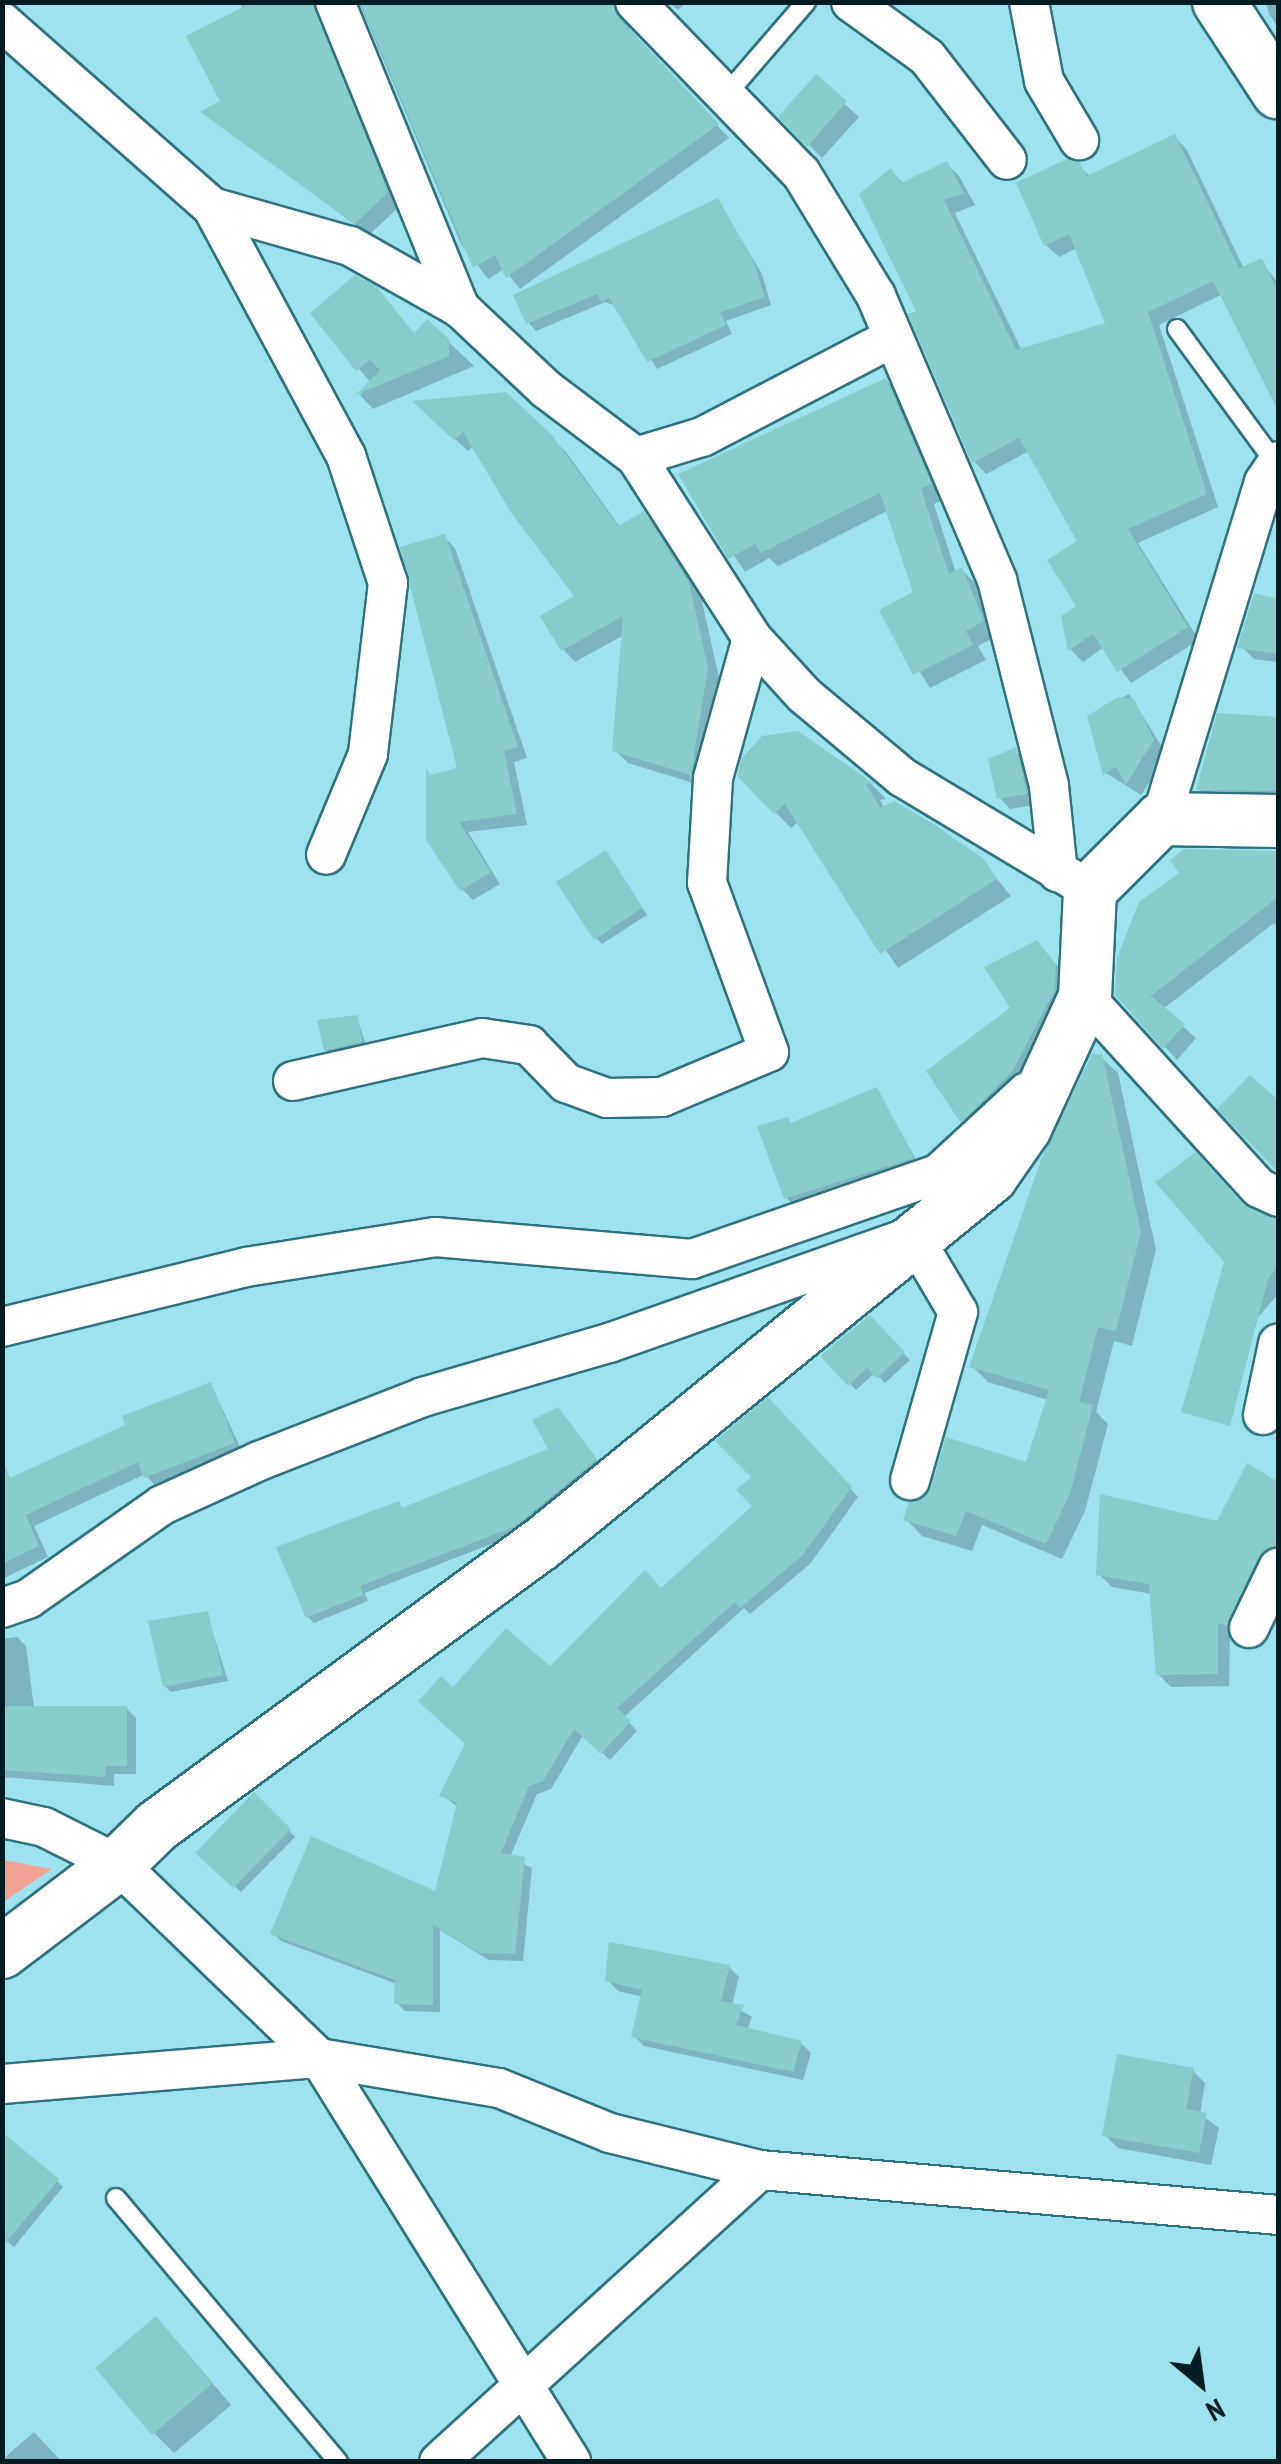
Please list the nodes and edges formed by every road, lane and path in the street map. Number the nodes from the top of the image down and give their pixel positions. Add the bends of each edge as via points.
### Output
1 (334, 2) edge
2 (635, 2) edge
3 (806, 2) edge
4 (852, 2) edge
5 (1029, 2) edge
6 (1219, 2) edge
7 (2, 22) edge
8 (1278, 92) edge
9 (725, 96) junction
10 (1079, 140) dead end
11 (1006, 160) dead end
12 (212, 207) junction
13 (460, 308) junction
14 (1178, 329) dead end
15 (892, 338) junction
16 (636, 458) junction
17 (1277, 463) edge
18 (752, 638) junction
19 (1161, 819) junction
20 (1278, 822) edge
21 (326, 855) dead end
22 (1074, 881) junction
23 (1086, 998) junction
24 (294, 1081) dead end
25 (1278, 1197) edge
26 (912, 1236) junction
27 (2, 1327) edge
28 (1278, 1344) edge
29 (1263, 1414) dead end
30 (910, 1480) dead end
31 (1278, 1568) edge
32 (2, 1608) edge
33 (1249, 1628) dead end
34 (2, 1818) edge
35 (118, 1864) junction
36 (2, 1952) edge
37 (319, 2058) junction
38 (2, 2084) edge
39 (760, 2170) junction
40 (116, 2198) dead end
41 (1278, 2214) edge
42 (526, 2379) junction
43 (338, 2462) edge
44 (439, 2462) edge
45 (571, 2462) edge

1 - 13 street
2 - 9 street
3 - 9 lane
4 - 11 street via 926,56
5 - 10 street via 1044,82
6 - 8 main road
7 - 12 street
9 - 15 street via 801,173 876,296
12 - 13 street via 350,246
12 - 21 street via 346,456 388,583 368,754
13 - 16 street via 546,389
14 - 17 lane
15 - 16 street via 702,438
15 - 22 street via 997,580
16 - 18 street
17 - 19 street via 1264,482
18 - 22 street via 804,695 902,777
18 - 24 street via 713,778 708,883 769,1052 662,1098 608,1098 566,1082 528,1045 482,1038
19 - 20 main road
19 - 22 main road
22 - 23 main road
23 - 25 street via 1259,1188
23 - 26 main road via 1026,1128 991,1177
23 - 27 street via 1018,1106 938,1174 692,1259 435,1237 246,1267
26 - 30 street via 958,1312
26 - 32 street via 609,1343 423,1396 259,1461 162,1505 28,1599
26 - 35 main road via 540,1545 158,1826
28 - 29 street
31 - 33 street
34 - 35 street via 44,1827
35 - 36 main road
35 - 37 street
37 - 38 street
37 - 39 street via 499,2088 610,2133
37 - 42 street
39 - 41 street
39 - 42 street
40 - 43 lane
42 - 44 street
42 - 45 street

